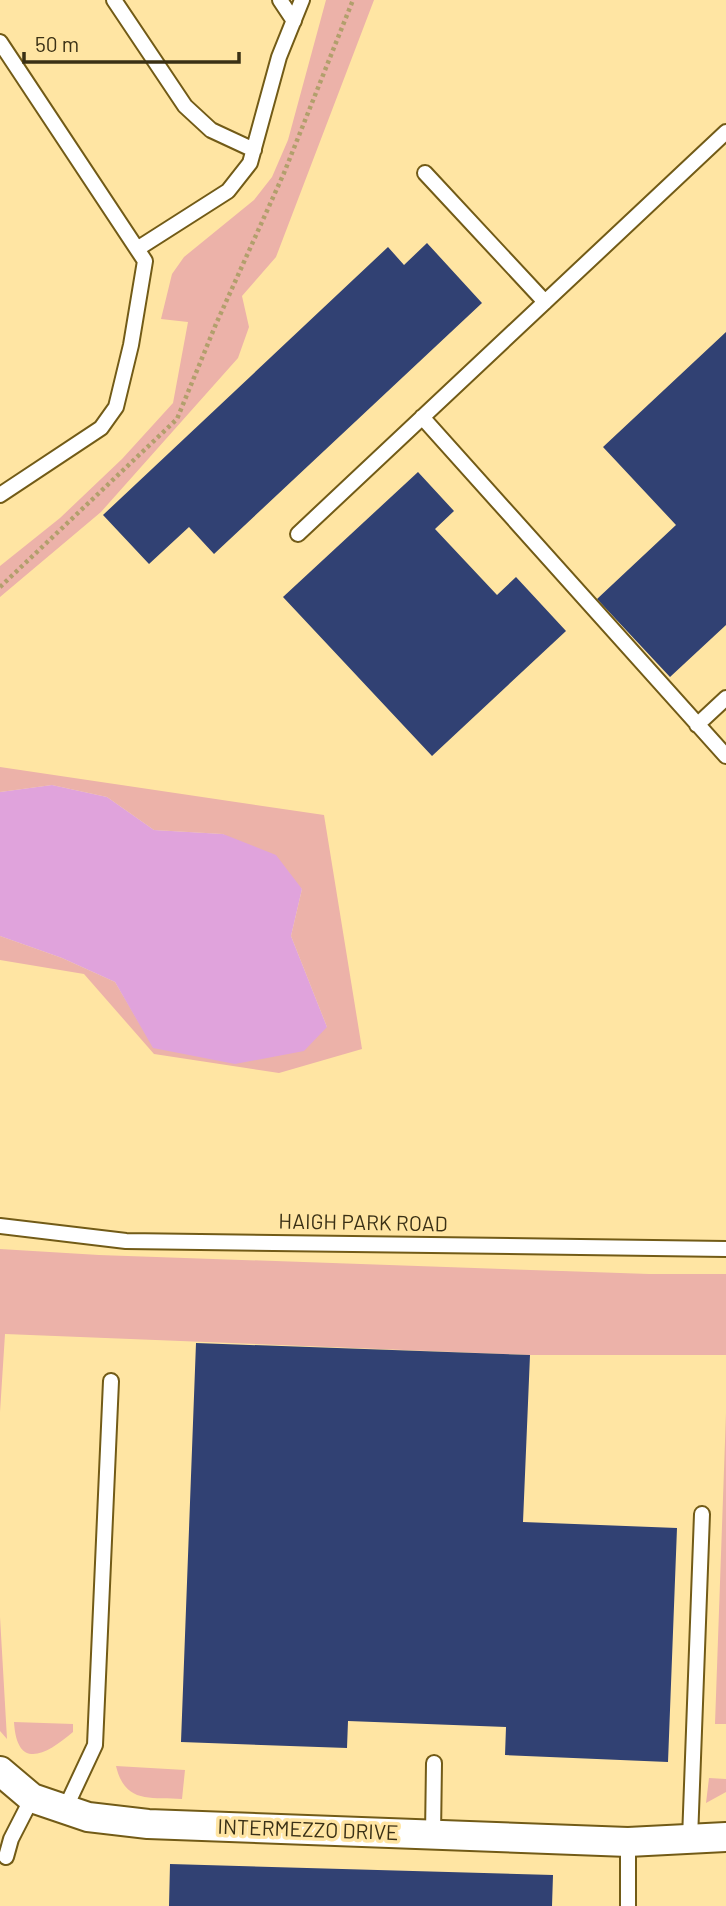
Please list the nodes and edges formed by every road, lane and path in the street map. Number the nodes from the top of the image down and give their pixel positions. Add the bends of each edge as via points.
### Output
1 (114, 0) edge
2 (280, 0) edge
3 (302, 0) edge
4 (353, 0) edge
5 (294, 21) junction
6 (0, 42) edge
7 (726, 132) edge
8 (254, 150) junction
9 (425, 173) dead end
10 (138, 249) junction
11 (545, 302) junction
12 (422, 417) junction
13 (0, 495) edge
14 (298, 534) dead end
15 (0, 587) edge
16 (726, 698) edge
17 (697, 724) junction
18 (726, 757) edge
19 (0, 1226) edge
20 (726, 1249) edge
21 (111, 1381) dead end
22 (702, 1514) dead end
23 (434, 1763) dead end
24 (0, 1772) edge
25 (32, 1798) junction
26 (65, 1809) junction
27 (433, 1835) junction
28 (726, 1837) edge
29 (690, 1839) junction
30 (628, 1842) junction
31 (6, 1857) dead end
32 (628, 1906) edge

1 - 8 lane via 184,106 211,130
2 - 5 lane
3 - 5 lane
4 - 15 path via 177,419
5 - 8 lane via 279,57
6 - 10 lane
7 - 11 lane
8 - 10 lane via 250,163 228,191
9 - 11 lane
10 - 13 lane via 145,261 116,407 101,428
11 - 12 lane
12 - 14 lane
12 - 17 lane
16 - 17 lane
17 - 18 lane
19 - 20 lane, HAIGH PARK ROAD via 126,1241
21 - 26 lane via 95,1745
22 - 29 lane
23 - 27 lane
24 - 25 street, INTERMEZZO DRIVE
25 - 26 street, INTERMEZZO DRIVE
25 - 31 lane
26 - 27 street, INTERMEZZO DRIVE via 88,1817 148,1824
27 - 30 street, INTERMEZZO DRIVE
28 - 29 street, INTERMEZZO DRIVE
29 - 30 street, INTERMEZZO DRIVE
30 - 32 lane

